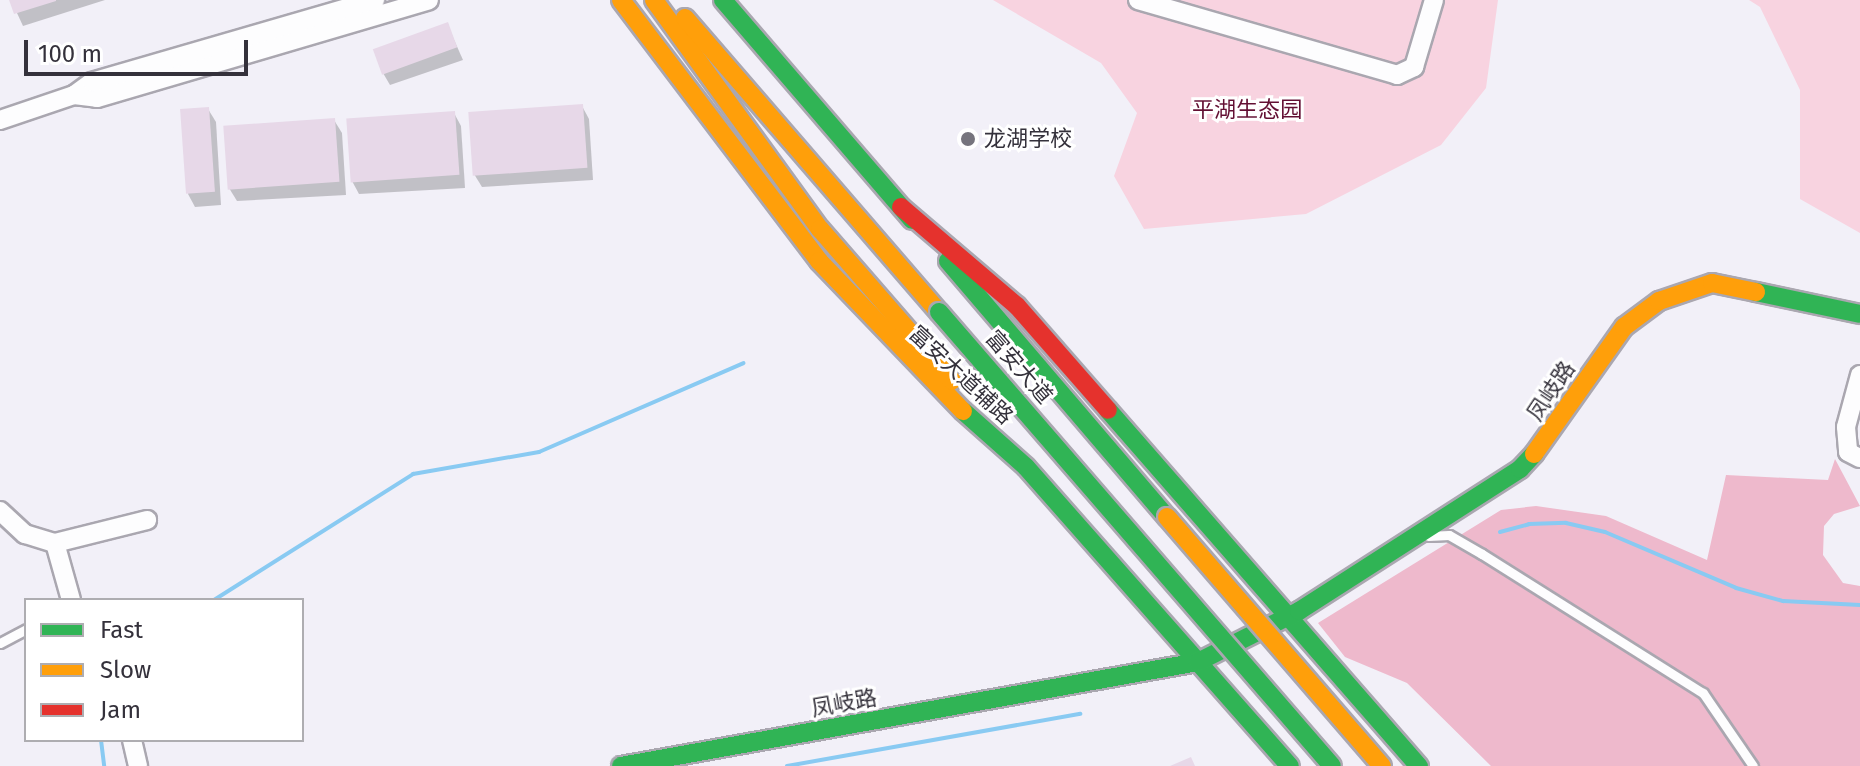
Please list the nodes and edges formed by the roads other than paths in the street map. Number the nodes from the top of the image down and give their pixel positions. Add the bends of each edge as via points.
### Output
1 (375, 0) edge
2 (429, 0) edge
3 (621, 0) edge
4 (654, 0) edge
5 (670, 0) edge
6 (723, 0) edge
7 (1138, 0) edge
8 (1434, 0) edge
9 (74, 95) junction
10 (0, 120) edge
11 (901, 207) junction
12 (1860, 314) edge
13 (1860, 375) edge
14 (1860, 458) edge
15 (1026, 467) junction
16 (0, 511) edge
17 (147, 520) dead end
18 (1421, 536) junction
19 (55, 543) junction
20 (70, 598) edge
21 (1294, 615) junction
22 (24, 630) edge
23 (0, 643) edge
24 (1203, 668) junction
25 (1234, 704) junction
26 (132, 742) edge
27 (138, 766) edge
28 (621, 766) edge
29 (1282, 766) edge
30 (1290, 766) edge
31 (1332, 766) edge
32 (1382, 766) edge
33 (1419, 766) edge
34 (1753, 766) edge

1 - 9 street via 92,82
2 - 9 street via 97,98
3 - 15 main road, 富安大道辅路 via 819,261 929,381
4 - 15 main road via 820,229
5 - 31 main road, 富安大道, bridge
6 - 11 main road, 富安大道
7 - 8 street via 1397,75 1414,67
9 - 10 street
11 - 21 main road via 1017,306
11 - 32 main road, 富安大道, bridge
12 - 18 main road, 凤岐路 via 1712,283 1659,301 1624,327 1528,462
13 - 14 street via 1846,427 1848,452
15 - 24 main road, 富安大道辅路
16 - 19 street via 25,534
17 - 19 street
18 - 21 main road, 凤岐路
18 - 34 lane via 1449,535 1703,693
19 - 20 street
21 - 24 main road, 凤岐路
21 - 33 main road
22 - 23 lane
24 - 25 main road, 富安大道辅路
24 - 28 main road, 凤岐路
25 - 29 main road
25 - 30 main road, 富安大道辅路
26 - 27 street

